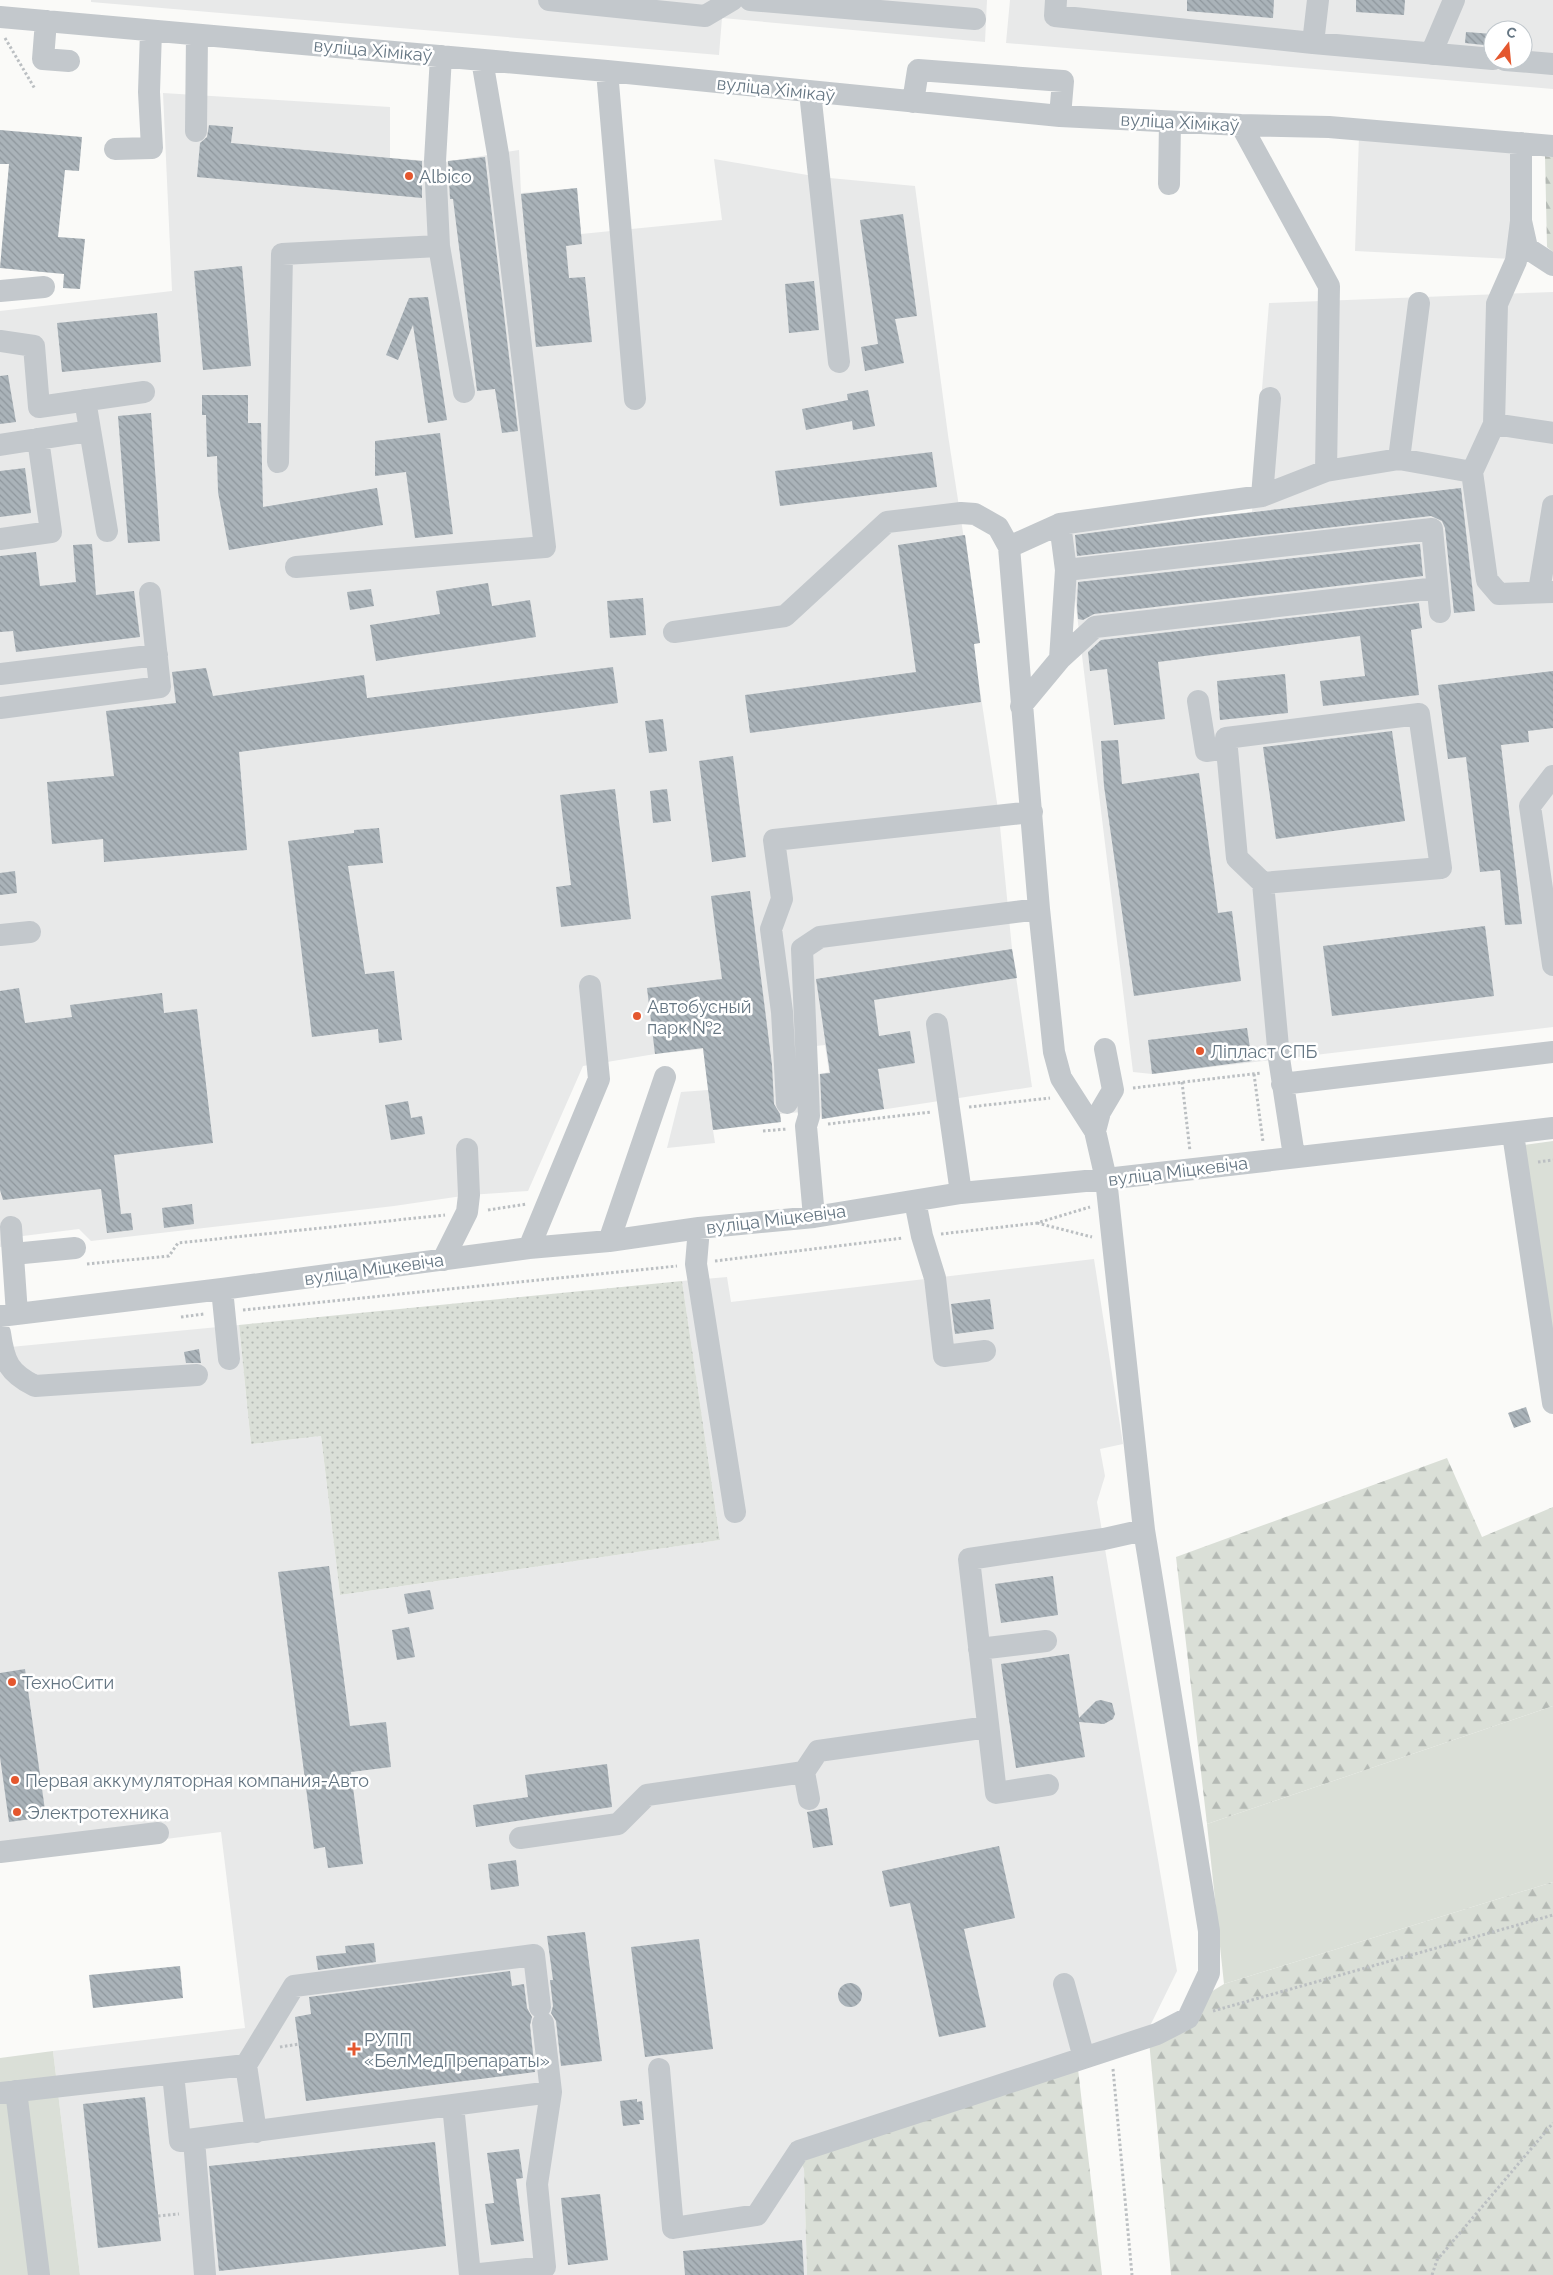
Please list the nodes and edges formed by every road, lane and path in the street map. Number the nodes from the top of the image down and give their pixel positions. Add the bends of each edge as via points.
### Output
1 (549, 0) edge
2 (732, 0) edge
3 (750, 0) edge
4 (1056, 0) edge
5 (1318, 0) edge
6 (1454, 0) edge
7 (0, 18) edge
8 (975, 19) dead end
9 (46, 21) junction
10 (0, 29) edge
11 (151, 31) junction
12 (197, 35) junction
13 (1313, 43) junction
14 (1431, 54) junction
15 (441, 56) junction
16 (1483, 58) edge
17 (482, 60) junction
18 (69, 61) dead end
19 (1533, 62) edge
20 (1553, 64) edge
21 (607, 71) junction
22 (35, 89) dead end
23 (810, 92) junction
24 (912, 102) junction
25 (1060, 116) junction
26 (1170, 122) junction
27 (1240, 125) junction
28 (196, 131) dead end
29 (1521, 143) junction
30 (1553, 146) edge
31 (114, 149) dead end
32 (1169, 184) dead end
33 (1521, 221) junction
34 (438, 246) junction
35 (1553, 265) edge
36 (44, 287) dead end
37 (0, 291) edge
38 (1420, 303) dead end
39 (0, 342) edge
40 (839, 362) dead end
41 (144, 392) dead end
42 (464, 392) dead end
43 (635, 398) dead end
44 (1270, 398) dead end
45 (85, 400) junction
46 (1494, 424) junction
47 (90, 431) junction
48 (1553, 434) edge
49 (38, 439) junction
50 (0, 445) edge
51 (1399, 459) junction
52 (278, 462) dead end
53 (1326, 471) junction
54 (1472, 472) junction
55 (1262, 496) junction
56 (1553, 506) edge
57 (1060, 524) junction
58 (107, 531) dead end
59 (0, 539) edge
60 (1009, 547) junction
61 (296, 567) dead end
62 (1066, 570) junction
63 (1437, 588) junction
64 (1546, 592) edge
65 (150, 593) dead end
66 (1440, 612) dead end
67 (674, 632) dead end
68 (157, 655) junction
69 (1060, 659) junction
70 (0, 674) edge
71 (1198, 701) dead end
72 (1021, 706) junction
73 (0, 708) edge
74 (1227, 748) junction
75 (1553, 776) edge
76 (1032, 812) junction
77 (1263, 883) junction
78 (1040, 909) junction
79 (30, 932) dead end
80 (0, 935) edge
81 (1553, 965) edge
82 (590, 986) dead end
83 (937, 1024) dead end
84 (1105, 1049) dead end
85 (1553, 1052) edge
86 (1254, 1074) junction
87 (665, 1076) dead end
88 (1282, 1078) junction
89 (1182, 1082) junction
90 (1113, 1090) junction
91 (1071, 1095) junction
92 (787, 1104) dead end
93 (948, 1110) junction
94 (806, 1126) junction
95 (1553, 1128) edge
96 (763, 1131) dead end
97 (1095, 1131) junction
98 (1513, 1134) junction
99 (467, 1149) dead end
100 (1294, 1156) junction
101 (1265, 1161) junction
102 (1192, 1169) junction
103 (1106, 1179) junction
104 (961, 1194) junction
105 (915, 1201) junction
106 (547, 1202) junction
107 (1110, 1202) junction
108 (467, 1212) junction
109 (814, 1217) junction
110 (1037, 1222) junction
111 (11, 1227) dead end
112 (699, 1228) junction
113 (922, 1236) junction
114 (609, 1241) junction
115 (1114, 1243) junction
116 (529, 1248) junction
117 (13, 1254) junction
118 (80, 1256) joint
119 (443, 1260) junction
120 (696, 1264) junction
121 (222, 1289) junction
122 (225, 1312) junction
123 (8, 1315) edge
124 (176, 1317) dead end
125 (0, 1333) edge
126 (985, 1351) dead end
127 (229, 1359) dead end
128 (197, 1376) dead end
129 (1553, 1403) edge
130 (735, 1512) dead end
131 (1144, 1530) junction
132 (1046, 1640) dead end
133 (979, 1649) junction
134 (988, 1727) junction
135 (804, 1772) junction
136 (1048, 1786) dead end
137 (809, 1799) dead end
138 (158, 1833) dead end
139 (520, 1838) dead end
140 (0, 1852) edge
141 (1553, 1915) edge
142 (1064, 1984) dead end
143 (1188, 2018) junction
144 (1084, 2058) junction
145 (246, 2065) junction
146 (1113, 2068) dead end
147 (659, 2069) dead end
148 (173, 2074) junction
149 (8, 2092) edge
150 (551, 2092) junction
151 (453, 2105) junction
152 (1553, 2123) edge
153 (256, 2132) junction
154 (194, 2140) junction
155 (39, 2275) edge
156 (205, 2275) edge
157 (470, 2275) edge
158 (1132, 2275) edge
159 (1432, 2275) edge

1 - 2 street via 705,16
3 - 8 street
4 - 13 street via 1055,16
5 - 13 street
6 - 14 street
7 - 9 street, вуліца Хімікаў
9 - 11 street, вуліца Хімікаў
9 - 18 street via 43,59
10 - 22 path
11 - 12 street, вуліца Хімікаў
11 - 31 street via 149,92 152,148
12 - 15 street, вуліца Хімікаў
12 - 28 street
13 - 14 street
14 - 16 street
15 - 17 street, вуліца Хімікаў
15 - 34 street via 435,161
17 - 21 street, вуліца Хімікаў
17 - 61 street via 498,154 545,547
19 - 20 street
21 - 23 street, вуліца Хімікаў
21 - 43 street
23 - 24 street, вуліца Хімікаў
23 - 40 street
24 - 25 street, вуліца Хімікаў
24 - 25 street via 918,70 1063,80
25 - 26 street, вуліца Хімікаў
26 - 27 street, вуліца Хімікаў
26 - 32 street
27 - 29 street, вуліца Хімікаў via 1329,127
27 - 53 street via 1329,286
29 - 30 street, вуліца Хімікаў
29 - 33 street
33 - 35 street via 1527,248
33 - 46 street via 1516,262 1496,304
34 - 42 street
34 - 52 street via 282,254
36 - 37 street
38 - 51 street
39 - 45 street via 34,346 39,407
41 - 45 street
44 - 55 street
45 - 47 street
46 - 48 street
46 - 54 street
47 - 49 street
47 - 58 street
49 - 50 street
49 - 59 street via 51,532
51 - 53 street
51 - 54 street
53 - 55 street
54 - 64 street via 1487,580 1499,594
55 - 57 street
56 - 64 street
57 - 60 street
57 - 62 street
60 - 67 street via 998,527 975,514 887,522 785,616
60 - 72 street
62 - 63 street via 1432,529
62 - 69 street
63 - 66 street
63 - 69 street via 1095,628
65 - 68 street
68 - 70 street
68 - 73 street via 160,688
69 - 72 street
71 - 74 street via 1206,752
72 - 76 street
74 - 77 street via 1237,858
74 - 77 street via 1226,738 1419,714 1441,868
75 - 81 street via 1530,806
76 - 78 street
76 - 92 street via 774,840 782,899 771,929 782,1012
77 - 88 street
78 - 91 street via 1054,1052 1061,1078
78 - 94 street via 820,937 802,949 810,1116
79 - 80 street
82 - 106 street via 599,1079
83 - 93 street
84 - 90 street
85 - 88 street
86 - 88 path
86 - 89 path
86 - 101 path
87 - 114 street
88 - 100 street
89 - 90 path
89 - 102 path
90 - 97 street via 1100,1112
91 - 93 path
91 - 97 street
93 - 94 path
93 - 104 street
94 - 96 path
94 - 109 street
95 - 98 street, вуліца Міцкевіча
97 - 103 street
98 - 100 street, вуліца Міцкевіча
98 - 129 street
99 - 108 street
100 - 101 street, вуліца Міцкевіча
101 - 102 street, вуліца Міцкевіча
102 - 103 street, вуліца Міцкевіча
103 - 104 street, вуліца Міцкевіча
103 - 107 street
104 - 105 street, вуліца Міцкевіча
105 - 109 street, вуліца Міцкевіча
105 - 113 street
106 - 108 path
106 - 116 street
107 - 110 path
107 - 115 street
108 - 118 path via 178,1243 168,1256
108 - 119 street
109 - 112 street, вуліца Міцкевіча
110 - 113 path
110 - 115 path
111 - 117 street
112 - 114 street, вуліца Міцкевіча
112 - 120 street
113 - 120 path
113 - 126 street via 934,1278 944,1356
114 - 116 street, вуліца Міцкевіча
115 - 131 street
116 - 119 street, вуліца Міцкевіча
117 - 118 street
117 - 123 street
119 - 121 street, вуліца Міцкевіча
120 - 122 path
120 - 130 street
121 - 122 street
121 - 123 street, вуліца Міцкевіча
122 - 124 path
122 - 127 street
125 - 128 street via 2,1351 9,1367 35,1386
131 - 133 street via 969,1559
131 - 143 street via 1208,1930 1209,1973
132 - 133 street
133 - 134 street
134 - 135 street via 818,1751
134 - 136 street via 996,1793
135 - 137 street
135 - 139 street via 646,1795 618,1824
138 - 140 street
141 - 143 path
142 - 144 street
143 - 144 street via 1157,2034
144 - 147 street via 799,2151 757,2215 673,2228
145 - 148 street
145 - 150 street via 294,1986 534,1955
145 - 153 street
146 - 158 path
148 - 149 street
148 - 154 street via 180,2141
149 - 155 street
150 - 151 street
150 - 157 street via 537,2184 545,2266
151 - 153 street
151 - 157 street
152 - 159 path via 1436,2260
153 - 154 street
154 - 156 street

